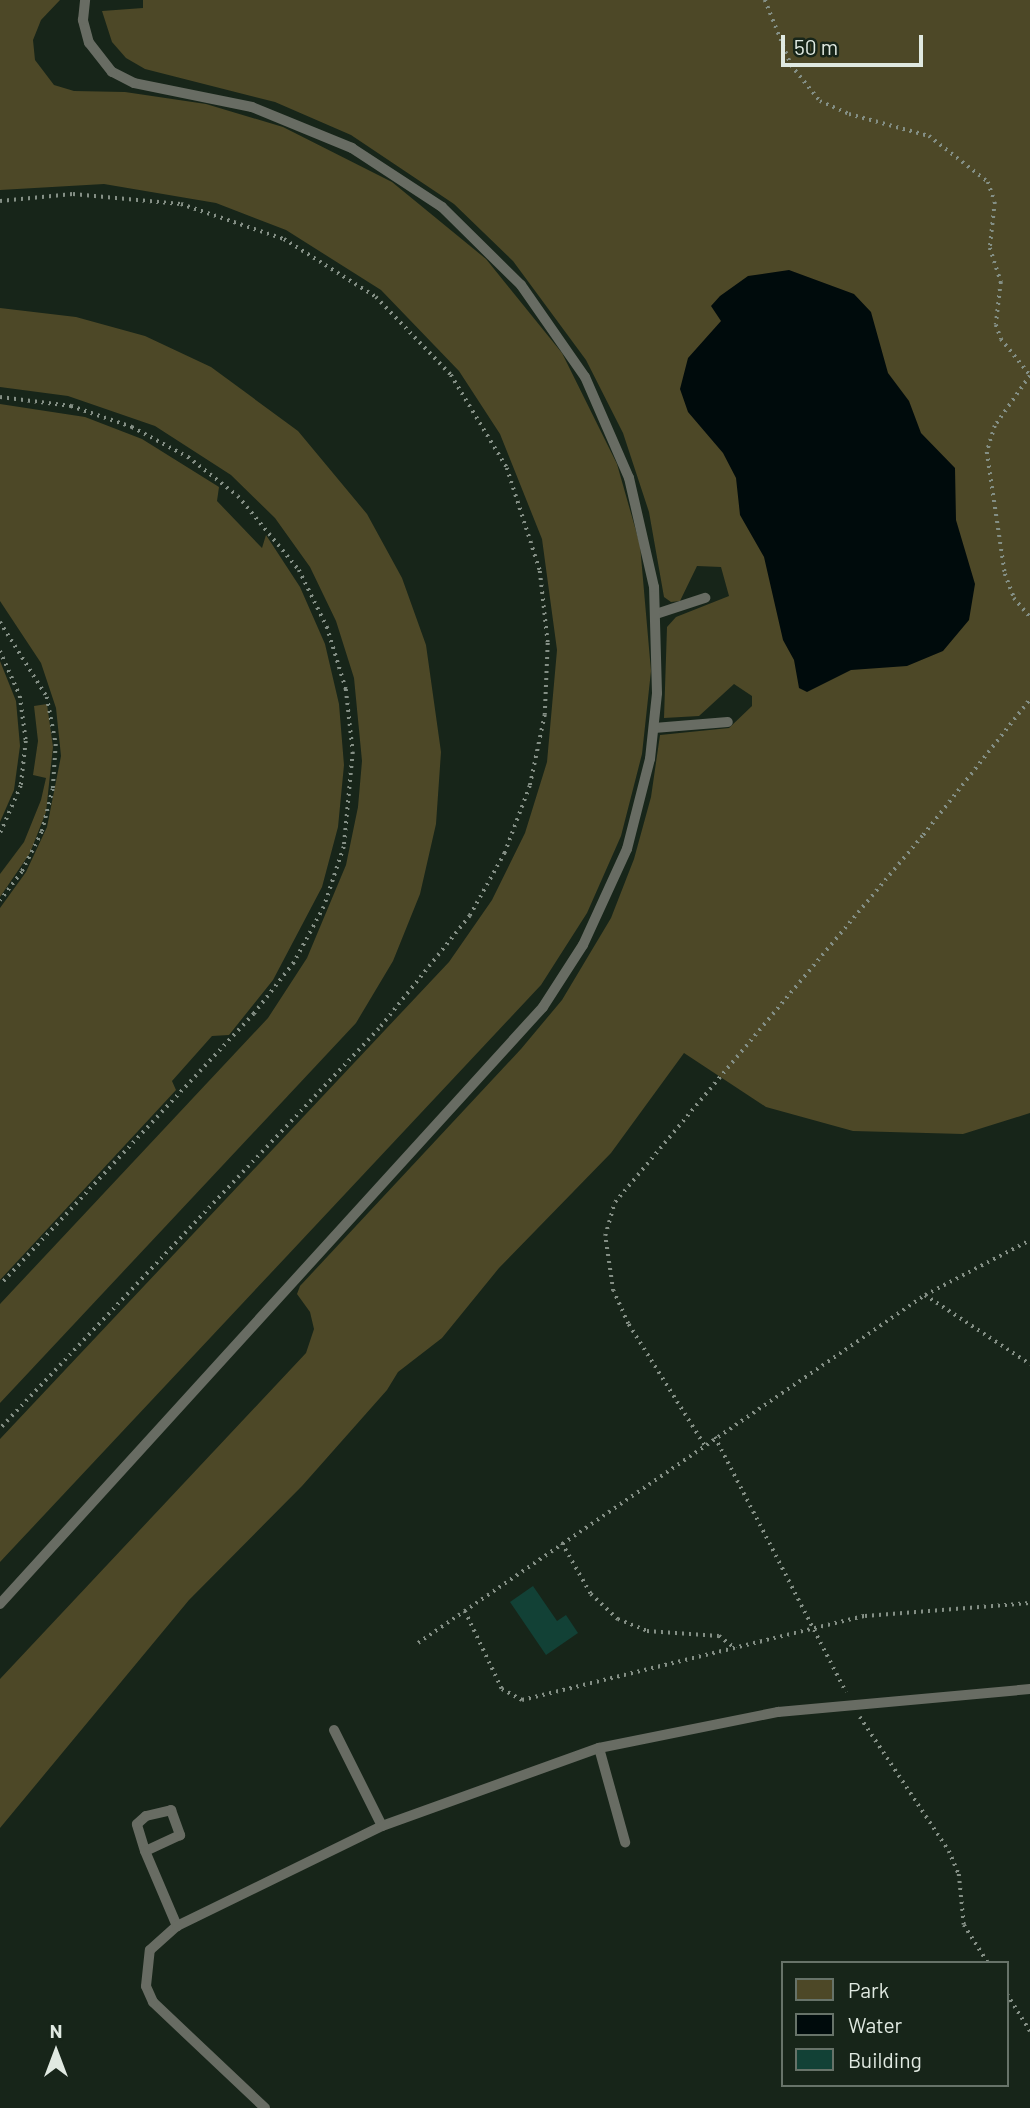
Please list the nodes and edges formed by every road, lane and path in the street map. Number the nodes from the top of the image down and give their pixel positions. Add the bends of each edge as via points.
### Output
1 (85, 0) edge
2 (765, 0) edge
3 (0, 201) edge
4 (1030, 376) edge
5 (0, 397) edge
6 (705, 598) dead end
7 (656, 614) junction
8 (1030, 617) edge
9 (0, 622) edge
10 (0, 651) edge
11 (1030, 699) edge
12 (728, 722) dead end
13 (654, 728) junction
14 (0, 834) edge
15 (0, 901) edge
16 (1030, 1240) edge
17 (0, 1285) edge
18 (925, 1295) junction
19 (1030, 1364) edge
20 (0, 1429) edge
21 (715, 1437) junction
22 (704, 1445) junction
23 (562, 1543) junction
24 (1030, 1602) edge
25 (0, 1604) edge
26 (465, 1611) junction
27 (814, 1629) junction
28 (418, 1643) dead end
29 (736, 1649) junction
30 (1030, 1689) edge
31 (851, 1703) junction
32 (334, 1730) dead end
33 (599, 1748) junction
34 (382, 1826) junction
35 (625, 1842) dead end
36 (145, 1850) junction
37 (177, 1926) junction
38 (987, 1961) edge
39 (1009, 1997) edge
40 (1030, 2031) edge
41 (265, 2108) edge

1 - 7 lane via 83,20 89,43 103,64 123,79 252,107 320,132 413,185 497,257 566,345 602,410 640,514
2 - 4 path via 791,65 820,101 849,114 929,136 988,183 995,202 990,248 1002,282 996,324
3 - 20 path via 109,194 193,207 284,239 376,298 452,375 507,468 540,571 548,643 545,715 530,786 505,853 470,916 379,1029
4 - 8 path via 995,426 987,452 1005,574 1014,598
5 - 17 path via 71,406 132,426 188,457 238,496 293,562 327,627 346,688 354,752 344,847 324,907 293,963 254,1013
6 - 7 lane
7 - 13 lane
9 - 15 path via 47,697 56,744 53,789 42,832 22,872
10 - 14 path via 20,696 26,741 21,786
11 - 22 path via 923,835 615,1202 605,1236 613,1291 628,1324
12 - 13 lane
13 - 25 lane via 638,809 616,878 583,945 543,1007
16 - 18 path
18 - 19 path
18 - 21 path
21 - 22 path
21 - 27 path
22 - 23 path
23 - 26 path
23 - 29 path via 591,1594 618,1619 647,1631 719,1636
24 - 27 path via 905,1610
26 - 28 path
26 - 29 path via 502,1689 522,1700
27 - 29 path
27 - 31 path
30 - 31 lane
31 - 33 lane via 702,1724
31 - 38 path via 949,1852 959,1874 964,1925
32 - 34 lane
33 - 34 lane via 494,1782
33 - 35 lane
34 - 37 lane
36 - 36 lane via 137,1824 146,1816 171,1810 180,1835
36 - 37 lane
37 - 41 lane via 150,1950 146,1986 153,2002
39 - 40 path

